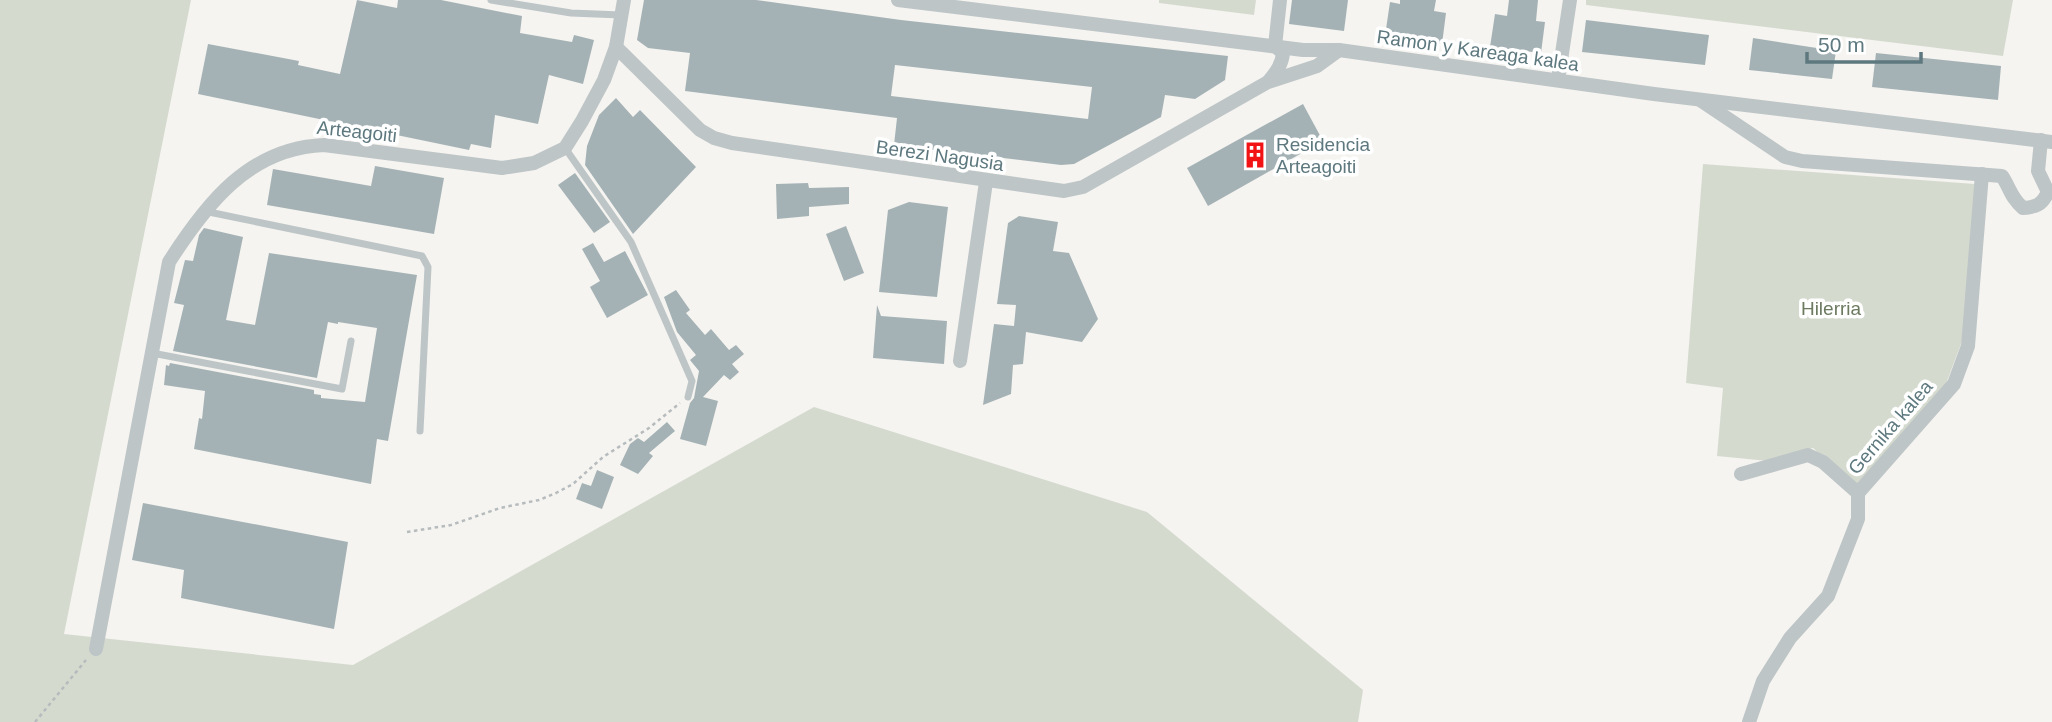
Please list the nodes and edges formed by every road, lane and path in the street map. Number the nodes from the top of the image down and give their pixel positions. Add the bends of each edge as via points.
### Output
1 (491, 0) edge
2 (898, 0) edge
3 (1280, 0) edge
4 (1570, 0) edge
5 (623, 7) edge
6 (1275, 46) junction
7 (616, 47) junction
8 (1303, 50) junction
9 (1339, 50) junction
10 (1297, 71) junction
11 (1558, 80) junction
12 (1268, 82) junction
13 (1698, 98) junction
14 (2046, 141) edge
15 (565, 148) junction
16 (1982, 174) junction
17 (986, 182) junction
18 (203, 211) junction
19 (351, 341) dead end
20 (152, 353) junction
21 (960, 360) dead end
22 (688, 397) joint
23 (420, 431) dead end
24 (1741, 474) dead end
25 (1858, 493) junction
26 (407, 532) dead end
27 (96, 649) joint
28 (35, 722) edge
29 (1749, 722) edge

1 - 5 lane via 571,13
2 - 6 street, Ramon y Kareaga kalea
3 - 6 street
4 - 11 street
5 - 7 street
6 - 8 street, Ramon y Kareaga kalea
6 - 12 street via 1283,58
7 - 15 street via 604,80
7 - 17 street, Berezi Nagusia via 700,131 714,138
8 - 9 street, Ramon y Kareaga kalea
8 - 10 street via 1305,59
9 - 10 street, Berezi Nagusia via 1317,66
9 - 11 street, Ramon y Kareaga kalea
10 - 12 street, Berezi Nagusia
11 - 13 street, Ramon y Kareaga kalea
12 - 17 street, Berezi Nagusia via 1083,187 1064,191
13 - 14 street, Ramon y Kareaga kalea
13 - 16 street via 1785,157
14 - 16 street via 2038,171 2048,192 2034,207 2023,208 2013,200 2002,176
15 - 18 street, Arteagoiti via 534,163 502,168 302,146 259,163
15 - 22 lane via 631,243 692,381
16 - 25 street, Gernika kalea via 1968,346 1954,384
17 - 21 street
18 - 20 street, Arteagoiti via 169,262
18 - 23 lane via 422,256 428,267
19 - 20 lane via 342,389
20 - 27 street, Arteagoiti
22 - 26 path via 556,493 451,525
24 - 25 street, Gernika kalea via 1808,455 1823,462
25 - 29 street via 1858,519 1828,596 1790,638 1763,681
27 - 28 path

